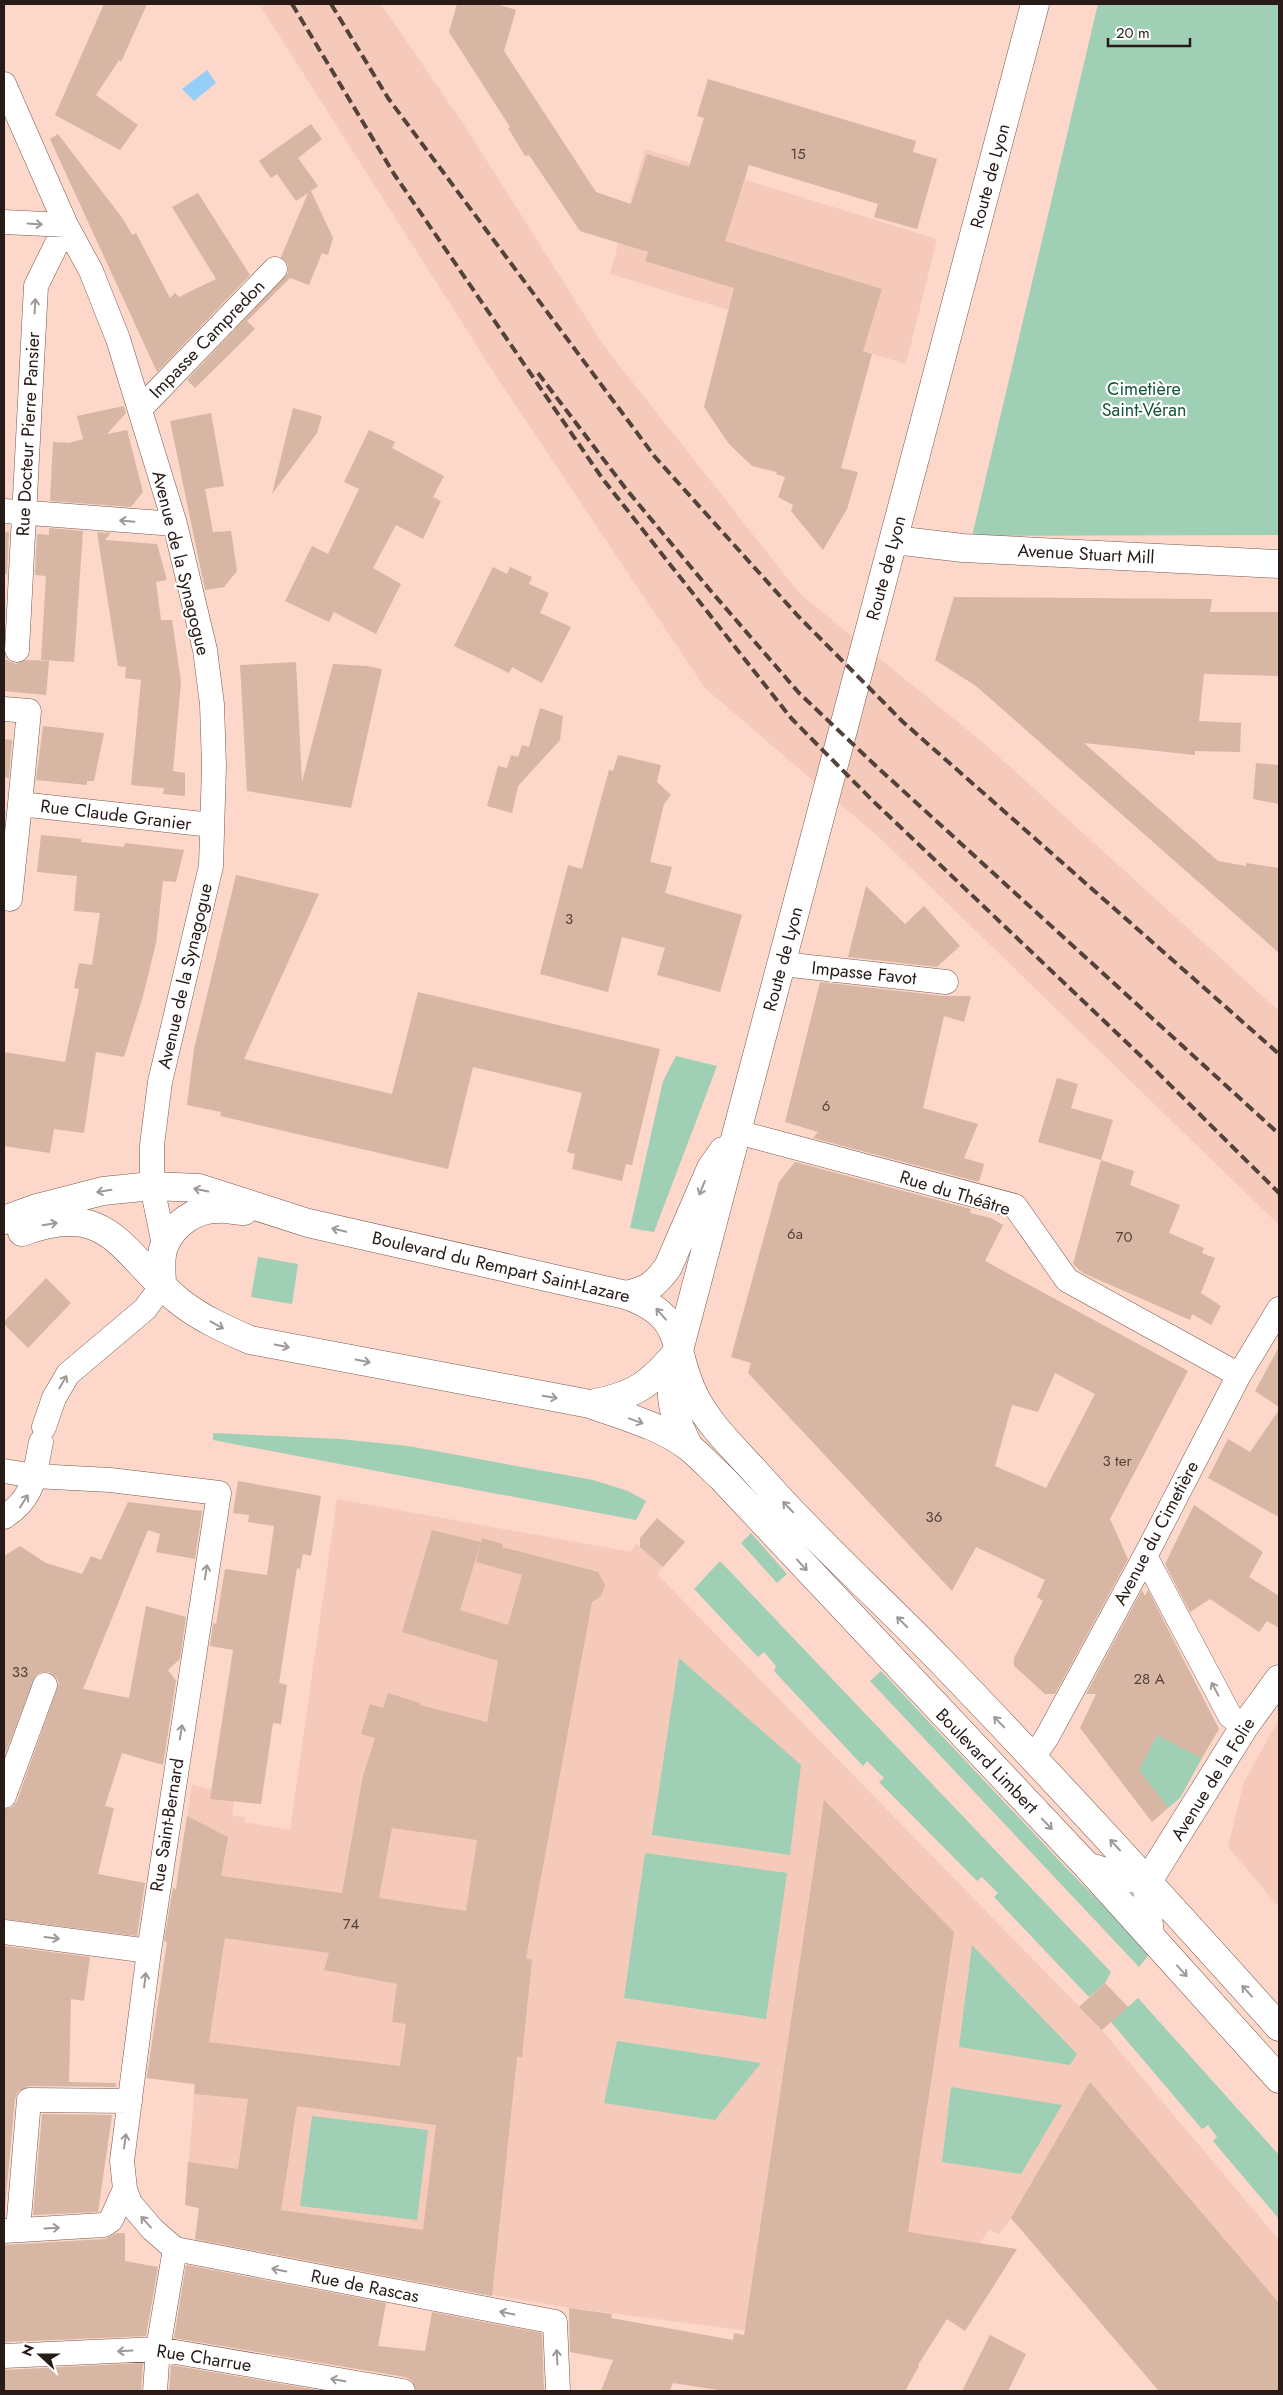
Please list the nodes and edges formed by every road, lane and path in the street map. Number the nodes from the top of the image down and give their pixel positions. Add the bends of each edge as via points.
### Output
1 (1034, 4) edge
2 (4, 84) edge
3 (4, 222) edge
4 (66, 226) junction
5 (275, 269) dead end
6 (140, 409) junction
7 (14, 512) edge
8 (176, 524) junction
9 (894, 540) junction
10 (1279, 564) edge
11 (17, 650) dead end
12 (4, 709) edge
13 (20, 804) junction
14 (212, 825) junction
15 (10, 899) dead end
16 (782, 964) junction
17 (946, 982) dead end
18 (738, 1132) junction
19 (152, 1186) junction
20 (280, 1215) junction
21 (4, 1220) edge
22 (4, 1238) edge
23 (164, 1245) junction
24 (162, 1286) junction
25 (626, 1294) junction
26 (1279, 1309) edge
27 (679, 1350) junction
28 (1239, 1375) junction
29 (590, 1404) junction
30 (689, 1448) junction
31 (4, 1471) edge
32 (34, 1476) junction
33 (4, 1517) edge
34 (1145, 1556) junction
35 (1279, 1679) edge
36 (45, 1685) dead end
37 (1244, 1727) junction
38 (1033, 1758) junction
39 (4, 1796) edge
40 (1087, 1866) junction
41 (1148, 1881) junction
42 (4, 1932) edge
43 (1150, 1935) junction
44 (148, 1951) junction
45 (1279, 2027) edge
46 (1279, 2079) edge
47 (130, 2101) junction
48 (124, 2190) junction
49 (11, 2230) edge
50 (175, 2249) junction
51 (158, 2349) junction
52 (4, 2356) edge
53 (155, 2391) edge
54 (403, 2391) edge
55 (558, 2391) edge

1 - 9 main road, Route de Lyon
2 - 4 street, Avenue de la Synagogue
3 -> 4 street
4 - 6 street, Avenue de la Synagogue via 94,279 118,338
7 -> 4 street, Rue Docteur Pierre Pansier via 36,286
5 - 6 street, Impasse Campredon
6 - 8 street, Avenue de la Synagogue
8 -> 7 street
7 - 11 street, Rue Docteur Pierre Pansier
8 - 14 street, Avenue de la Synagogue via 200,625 212,704
9 - 10 main road, Avenue Stuart Mill via 963,548
9 - 16 main road, Route de Lyon
12 - 13 street, Rue Claude Granier via 29,711
13 - 14 street, Rue Claude Granier
13 - 15 street, Rue Claude Granier
14 - 19 street, Avenue de la Synagogue via 211,866 160,1082 152,1145
16 - 17 street, Impasse Favot
16 - 18 main road, Route de Lyon
18 -> 25 main road, Route de Lyon via 711,1168 679,1244 658,1281 643,1291
18 - 27 main road, Route de Lyon
18 - 28 street, Rue du Théâtre via 1015,1206 1067,1280
20 -> 19 main road, Boulevard du Rempart Saint-Lazare via 199,1188
19 -> 21 main road, Boulevard du Rempart Saint-Lazare via 103,1191
19 - 23 street, Avenue de la Synagogue
20 - 23 main road, Boulevard du Rempart Saint-Lazare via 216,1209 201,1212 180,1222
25 -> 20 main road, Boulevard du Rempart Saint-Lazare
22 -> 24 main road via 39,1225 62,1222 91,1224 102,1228 122,1244
23 - 24 main road, Boulevard du Rempart Saint-Lazare
24 -> 29 main road via 202,1316 250,1340
32 -> 24 street via 42,1434 54,1398 68,1374 145,1309
27 -> 25 main road, Boulevard du Rempart Saint-Lazare via 673,1330 657,1308
26 - 28 street, Avenue du Cimetière
27 - 29 main road via 661,1372 638,1391
27 - 30 main road, Route de Lyon via 670,1399
38 -> 27 main road, Boulevard Limbert via 770,1489 718,1430 694,1395
28 - 34 street, Avenue du Cimetière
29 -> 30 main road via 641,1422
30 -> 40 main road, Boulevard Limbert via 722,1478
31 - 32 street
33 -> 32 street via 19,1508 27,1497
44 -> 32 street, Rue Saint-Bernard via 219,1493 110,1480
37 -> 34 street via 1230,1716
34 - 38 street, Avenue du Cimetière
35 - 37 main road, Avenue de la Folie
36 - 39 street
37 - 41 main road, Avenue de la Folie
41 -> 38 main road, Boulevard Limbert
40 - 41 main road
40 - 43 main road, Boulevard Limbert
41 - 43 main road, Avenue de la Folie
45 -> 41 main road, Boulevard Limbert
42 -> 44 street
43 -> 46 main road, Boulevard Limbert
47 -> 44 street, Rue Saint-Bernard
48 -> 47 street, Rue Saint-Bernard via 122,2161
47 - 49 street via 29,2100
49 -> 48 street via 104,2225 111,2220
50 -> 48 street, Rue Saint-Bernard via 139,2215
50 - 51 street
55 -> 50 street, Rue de Rascas via 555,2322
51 -> 52 street, Rue Charrue
51 - 53 street
54 -> 51 street, Rue Charrue

